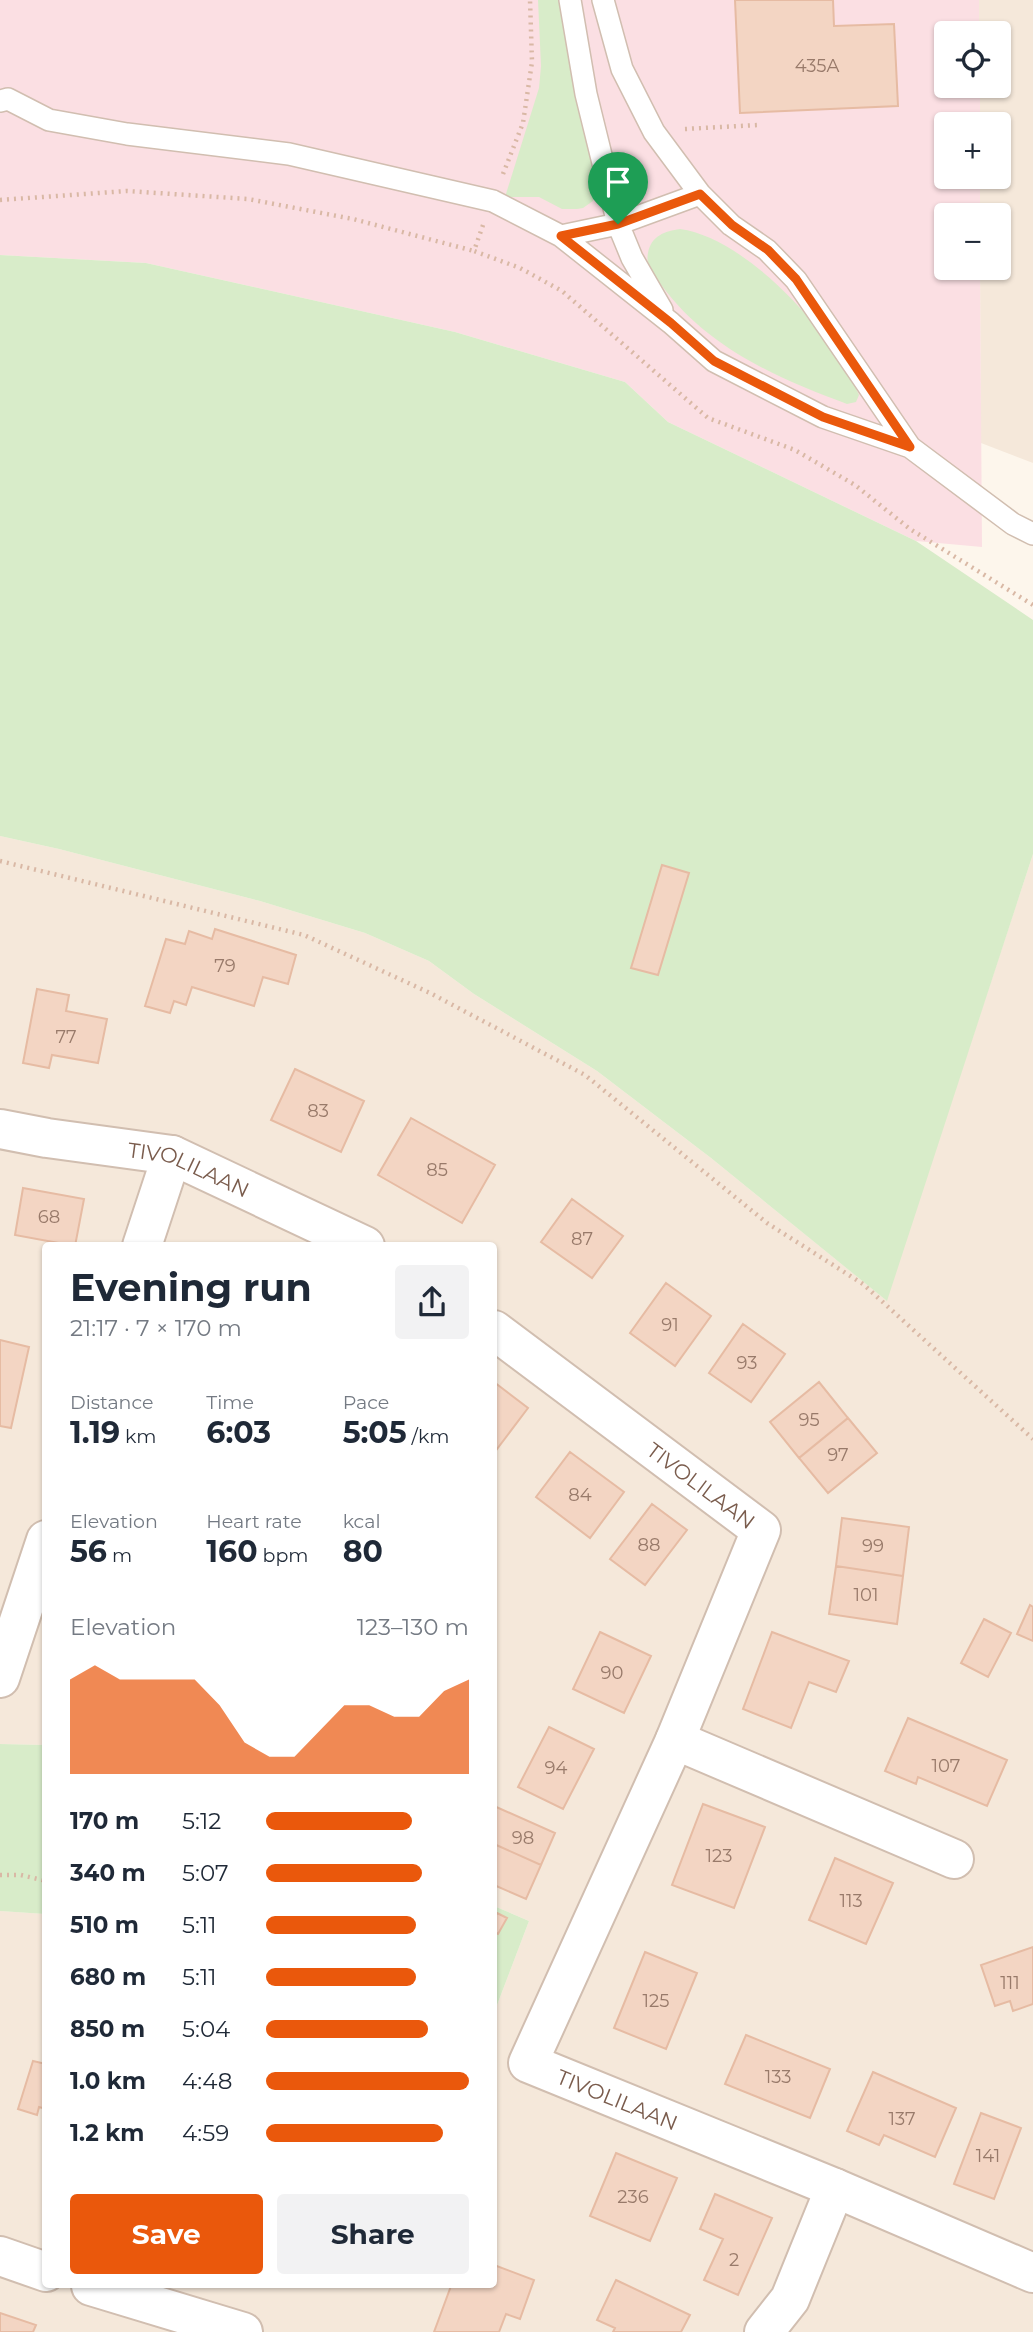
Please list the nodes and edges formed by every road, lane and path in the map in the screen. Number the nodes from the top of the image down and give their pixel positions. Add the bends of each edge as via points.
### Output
1 (570, 0) edge
2 (603, 0) edge
3 (0, 101) edge
4 (758, 125) dead end
5 (654, 132) junction
6 (700, 194) junction
7 (0, 200) edge
8 (618, 224) junction
9 (561, 236) junction
10 (474, 251) dead end
11 (671, 323) junction
12 (910, 447) junction
13 (1033, 534) edge
14 (0, 861) edge
15 (0, 1129) edge
16 (172, 1155) junction
17 (143, 1242) edge
18 (357, 1242) edge
19 (497, 1332) edge
20 (1033, 1438) edge
21 (42, 1552) edge
22 (0, 1678) edge
23 (675, 1740) junction
24 (954, 1859) dead end
25 (0, 1875) edge
26 (42, 1880) edge
27 (835, 2188) junction
28 (0, 2256) edge
29 (42, 2271) edge
30 (1033, 2273) edge
31 (98, 2288) edge
32 (243, 2332) edge
33 (764, 2332) edge

1 - 8 lane via 586,94
2 - 5 lane via 622,69
3 - 9 lane via 8,99 49,120 289,154 430,185 493,201
4 - 5 path
5 - 6 lane
6 - 8 lane
6 - 12 lane via 796,279
7 - 10 path via 127,191 248,199 353,219
8 - 9 lane
8 - 11 lane via 632,258
9 - 11 lane
11 - 12 lane via 714,361 769,390 823,417
12 - 13 lane
14 - 20 path via 304,935 430,993 585,1075 767,1223 863,1284
15 - 16 street, TIVOLILAAN
16 - 17 street
16 - 18 street, TIVOLILAAN
19 - 23 street, TIVOLILAAN via 761,1530
21 - 22 street
23 - 24 street
23 - 27 street, TIVOLILAAN via 528,2063
25 - 26 path
27 - 30 street, TIVOLILAAN
27 - 33 street via 789,2299
28 - 29 street
31 - 32 street

